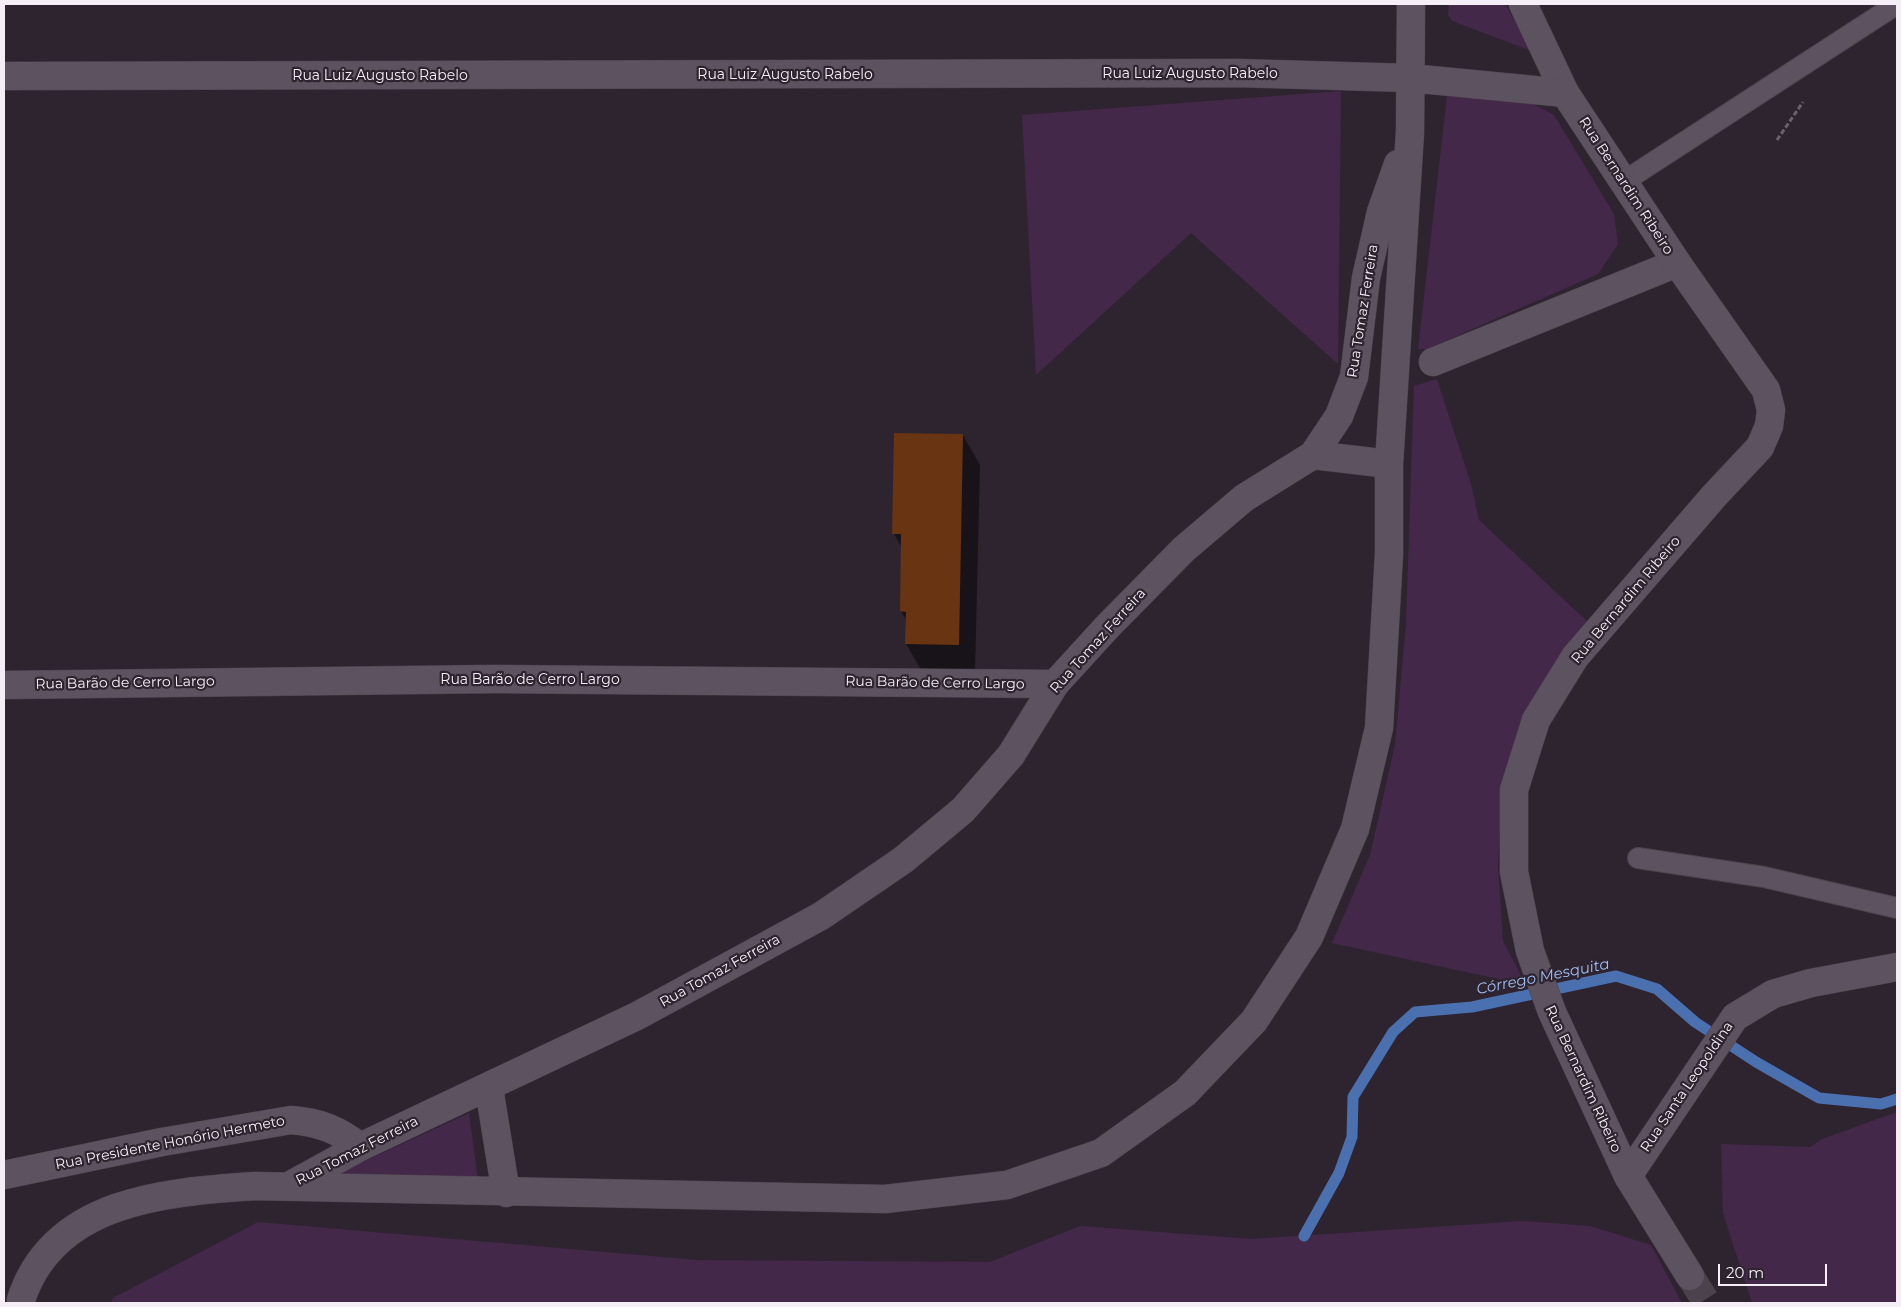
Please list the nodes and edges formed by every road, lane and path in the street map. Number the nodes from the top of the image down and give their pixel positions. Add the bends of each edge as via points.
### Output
1 (1410, 4) edge
2 (1523, 4) edge
3 (1897, 4) edge
4 (4, 76) edge
5 (1410, 78) junction
6 (1565, 93) junction
7 (1410, 132) junction
8 (1623, 182) junction
9 (1677, 263) junction
10 (1432, 362) dead end
11 (1313, 454) junction
12 (1390, 464) junction
13 (1055, 684) junction
14 (4, 685) edge
15 (1638, 858) dead end
16 (1897, 908) edge
17 (1897, 967) edge
18 (490, 1088) junction
19 (360, 1147) junction
20 (4, 1175) edge
21 (1628, 1176) junction
22 (287, 1187) junction
23 (506, 1193) junction
24 (1690, 1276) tunnel mouth
25 (21, 1300) dead end

1 - 5 street
2 - 6 street, Rua Bernardim Ribeiro
3 - 8 lane
4 - 5 street, Rua Luiz Augusto Rabelo via 1237,74
5 - 6 street, Rua Luiz Augusto Rabelo
5 - 7 street
6 - 8 street, Rua Bernardim Ribeiro
7 - 11 street, Rua Tomaz Ferreira via 1381,212 1366,278 1354,377 1339,416
7 - 12 street
8 - 9 street, Rua Bernardim Ribeiro
9 - 10 street
9 - 21 street, Rua Bernardim Ribeiro via 1766,390 1771,410 1769,426 1760,447 1575,657 1536,720 1514,790 1514,872 1530,951 1552,1012
11 - 12 street
11 - 13 street, Rua Tomaz Ferreira via 1244,498 1184,549
12 - 23 street via 1379,728 1355,829 1309,937 1254,1021 1184,1093 1101,1153 1007,1185 885,1200
13 - 14 street, Rua Barão de Cerro Largo via 494,679
13 - 18 street, Rua Tomaz Ferreira via 1011,754 963,810 902,860 812,920 638,1016
15 - 16 lane via 1764,877
17 - 21 street, Rua Santa Leopoldina via 1811,983 1773,994 1735,1017
18 - 19 street, Rua Tomaz Ferreira
18 - 23 street
19 - 20 street, Rua Presidente Honório Hermeto via 332,1128 291,1120 162,1142
19 - 22 street, Rua Tomaz Ferreira
21 - 24 street, Rua Bernardim Ribeiro
22 - 23 street
22 - 25 street, Rua Tomaz Ferreira via 178,1192 137,1201 102,1214 63,1235 47,1250 27,1282

